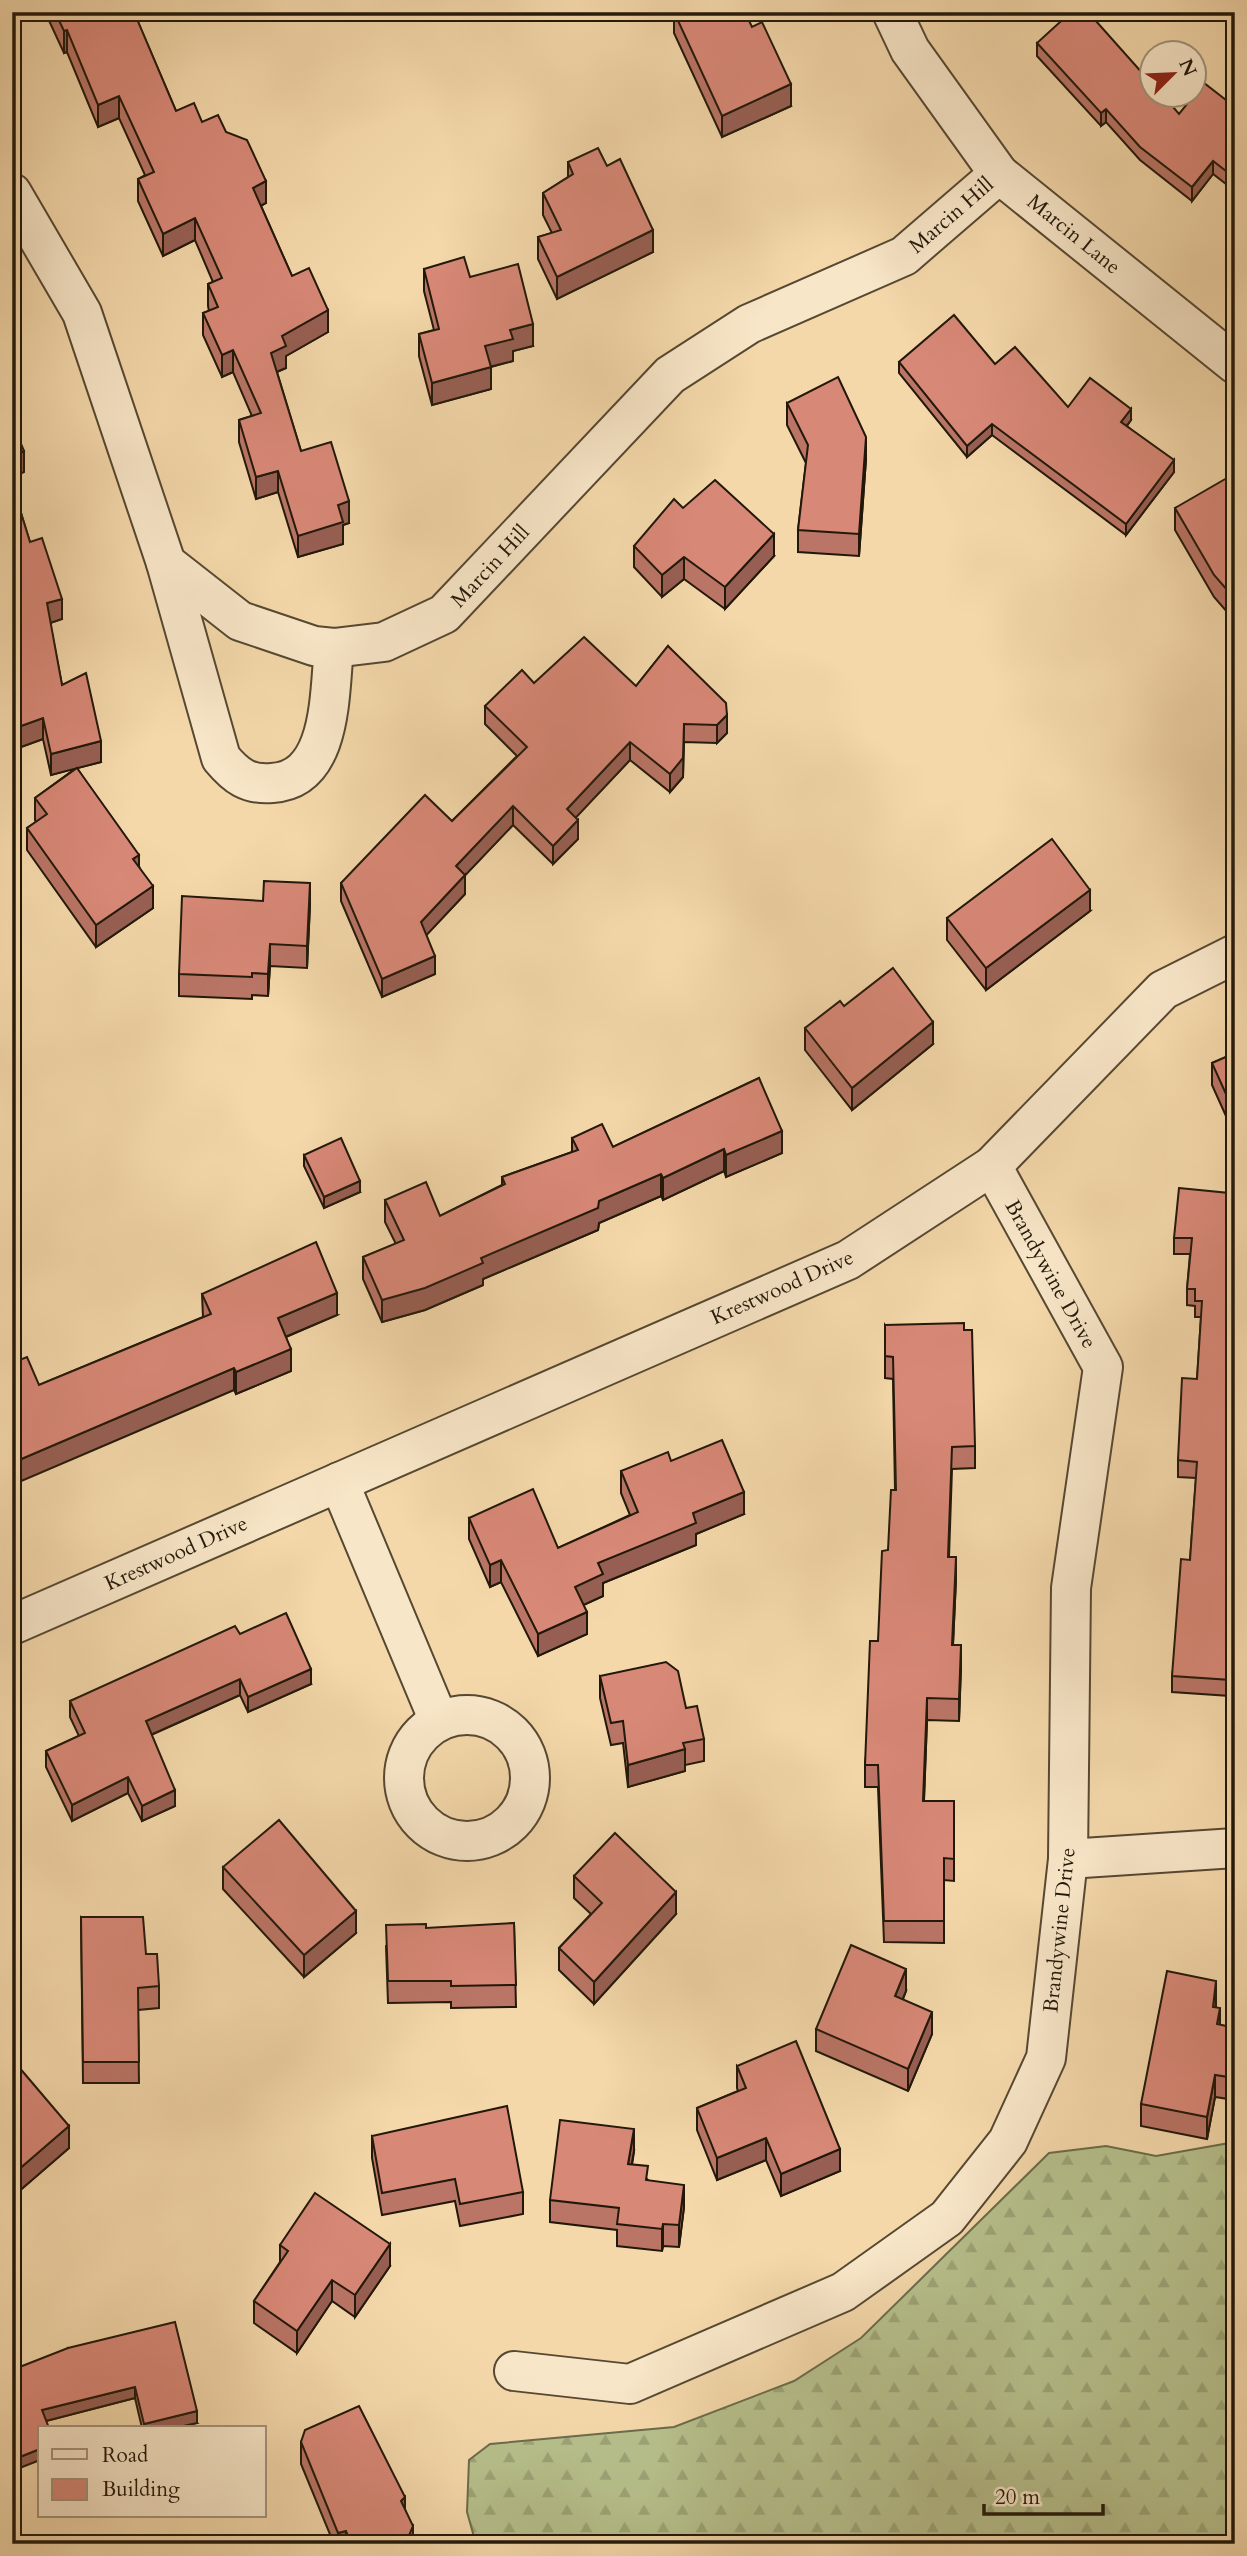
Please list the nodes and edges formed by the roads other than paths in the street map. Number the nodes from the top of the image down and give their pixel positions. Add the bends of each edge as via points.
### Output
1 (892, 12) edge
2 (999, 174) junction
3 (12, 193) edge
4 (1235, 364) edge
5 (166, 562) junction
6 (334, 648) junction
7 (1235, 954) edge
8 (992, 1166) junction
9 (339, 1482) junction
10 (12, 1625) edge
11 (439, 1721) dead end
12 (1235, 1847) edge
13 (1068, 1859) junction
14 (514, 2371) dead end

1 - 2 street, Marcin Lane via 911,50
2 - 4 street, Marcin Lane
2 - 6 street, Marcin Hill via 904,256 749,324 670,374 444,614 384,642
3 - 5 street via 82,313
5 - 6 street, Marcin Hill via 240,621 314,646
5 - 6 street via 221,758 237,777 260,784 284,782 309,764 324,732
7 - 8 street, Krestwood Drive via 1163,990
8 - 9 street, Krestwood Drive via 848,1260
8 - 13 street, Brandywine Drive via 1102,1367 1071,1588
9 - 10 street, Krestwood Drive
9 - 11 street
12 - 13 street
13 - 14 street, Brandywine Drive via 1046,2058 1008,2141 947,2218 843,2292 630,2384

